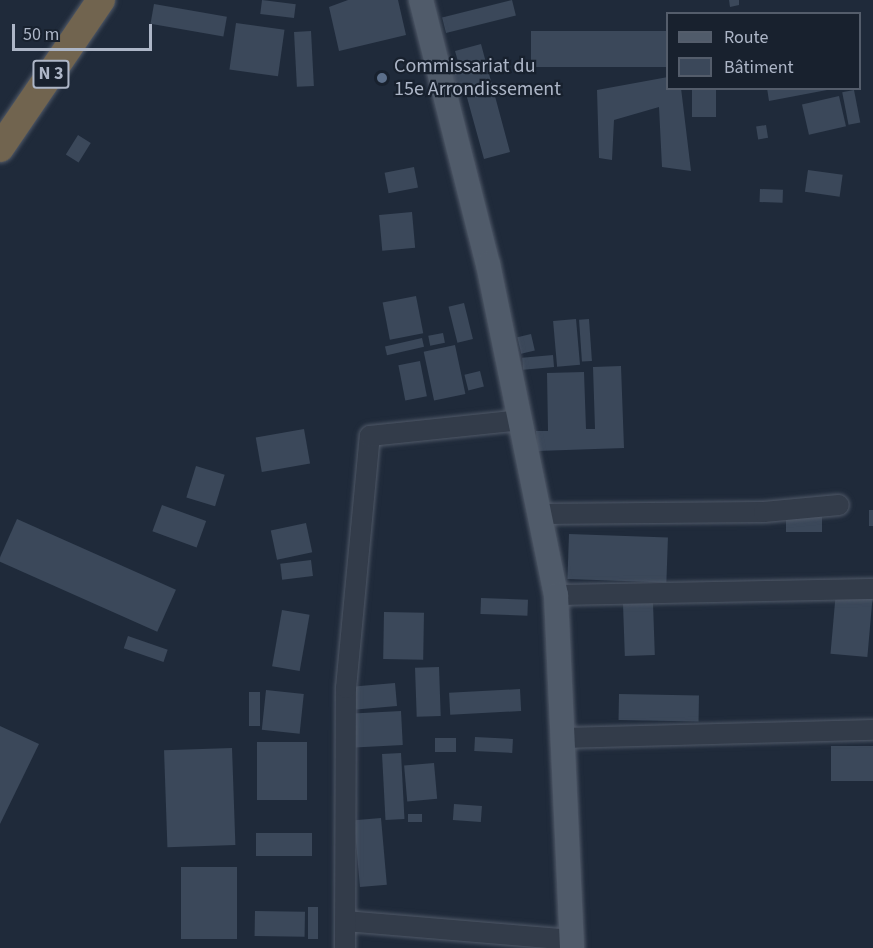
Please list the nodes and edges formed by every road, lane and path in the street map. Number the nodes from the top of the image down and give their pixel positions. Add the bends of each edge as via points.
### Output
1 (101, 0) edge
2 (421, 0) edge
3 (0, 148) edge
4 (521, 420) junction
5 (839, 505) dead end
6 (540, 514) junction
7 (873, 589) edge
8 (556, 595) junction
9 (873, 730) edge
10 (563, 738) junction
11 (346, 921) junction
12 (572, 944) edge
13 (345, 948) edge

1 - 3 highway, N 3
2 - 4 main road via 488,264
4 - 6 main road
4 - 11 street via 370,436 346,688
5 - 6 street via 764,512
6 - 8 main road
7 - 8 street
8 - 10 main road
9 - 10 street
10 - 12 main road
11 - 12 street
11 - 13 street

